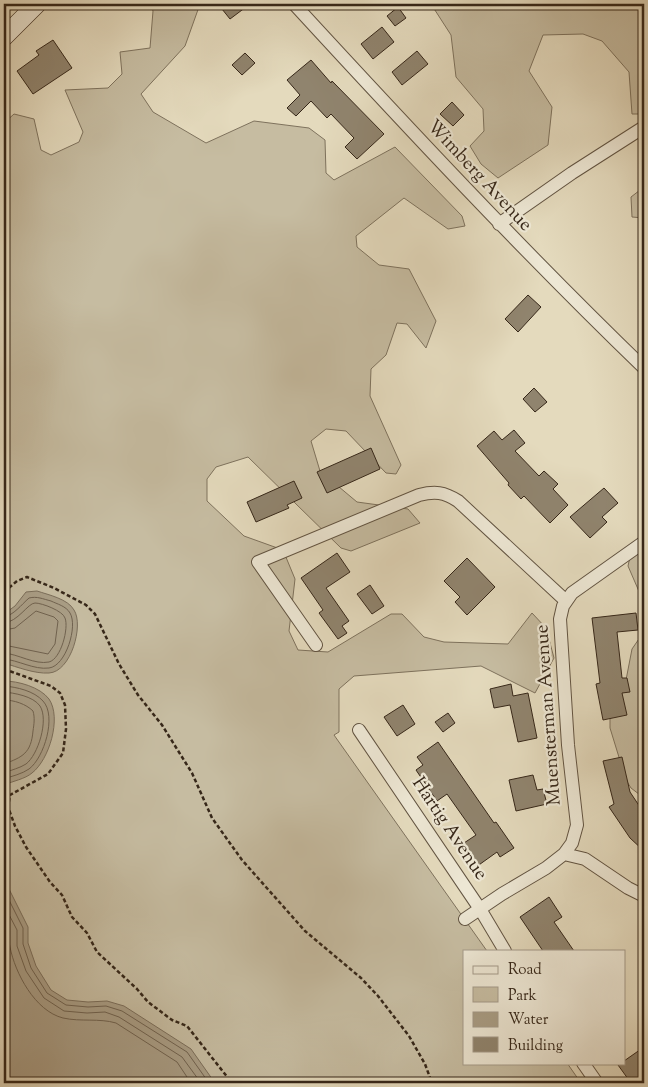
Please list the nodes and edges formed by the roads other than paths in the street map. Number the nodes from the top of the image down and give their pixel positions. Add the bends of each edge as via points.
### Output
1 (37, 4) edge
2 (294, 4) edge
3 (4, 36) edge
4 (644, 127) edge
5 (499, 224) junction
6 (644, 368) edge
7 (644, 542) edge
8 (566, 602) junction
9 (316, 645) dead end
10 (359, 730) dead end
11 (564, 854) junction
12 (644, 896) edge
13 (480, 909) junction
14 (465, 919) dead end
15 (504, 950) edge
16 (585, 1064) edge
17 (598, 1083) edge

1 - 3 street
2 - 5 street, Wimberg Avenue
4 - 5 street
5 - 6 street, Wimberg Avenue
7 - 8 street via 572,593
8 - 9 street, Muensterman Avenue via 458,500 438,492 419,495 258,562
8 - 11 street, Muensterman Avenue via 560,619 576,825 572,843
10 - 13 street, Hartig Avenue
11 - 12 street via 585,859
11 - 13 street
13 - 14 street
13 - 15 street, Hartig Avenue
16 - 17 street

